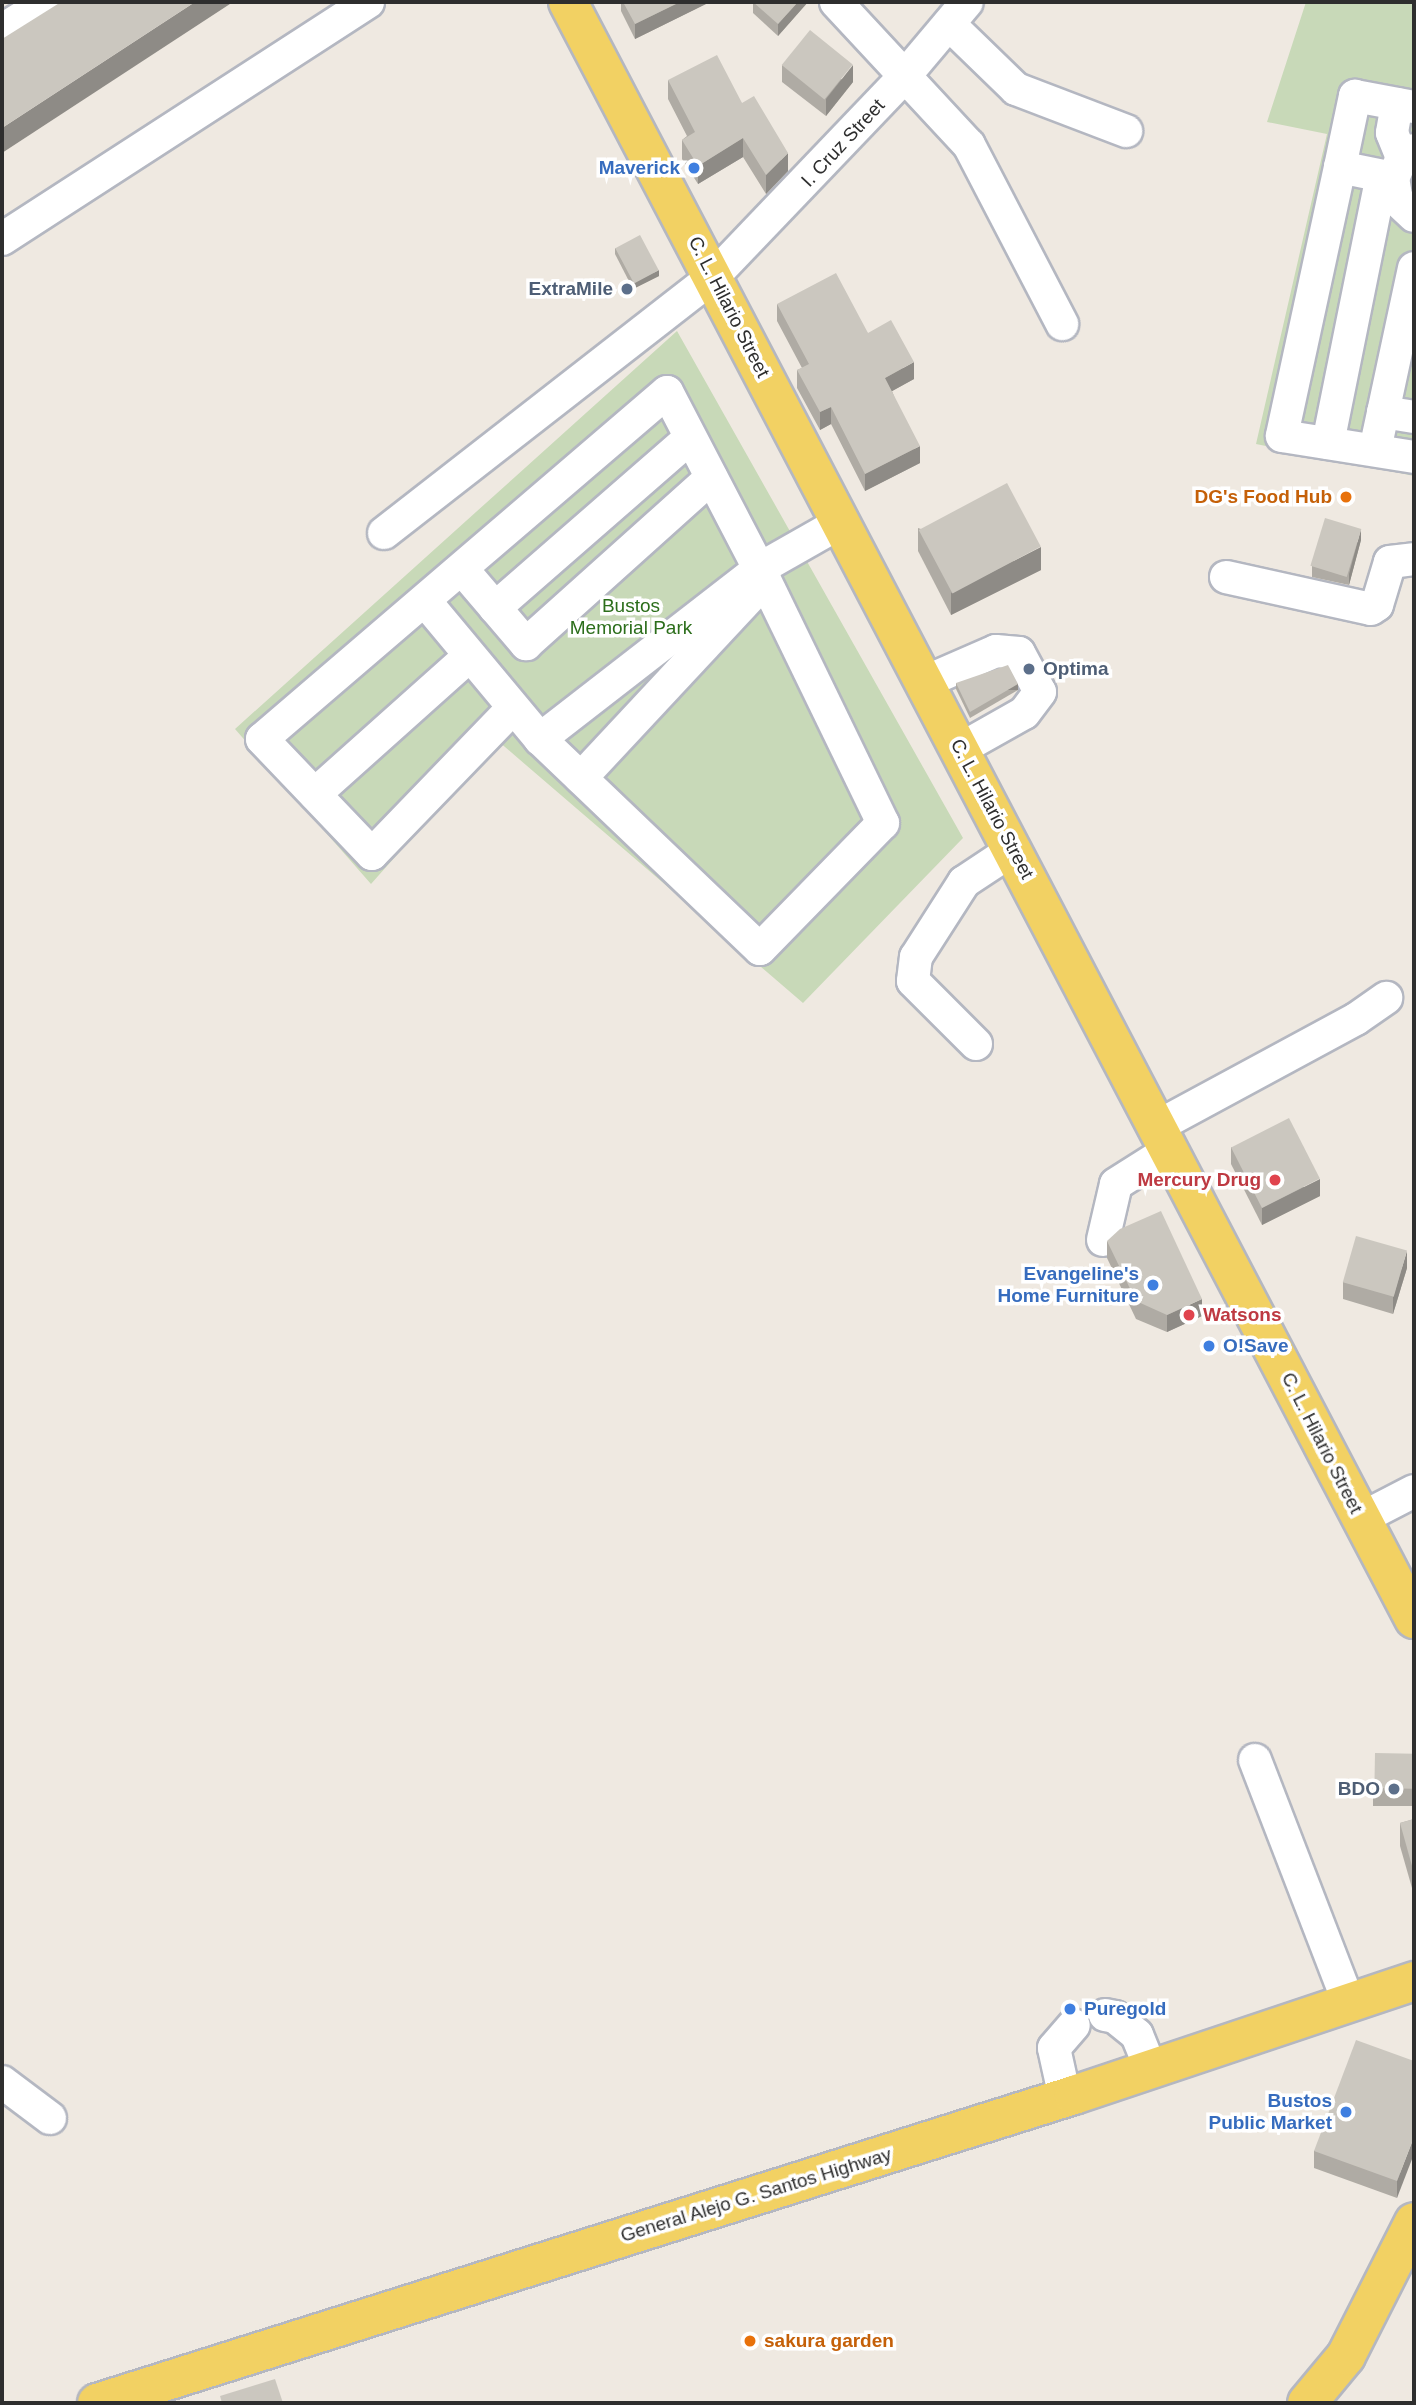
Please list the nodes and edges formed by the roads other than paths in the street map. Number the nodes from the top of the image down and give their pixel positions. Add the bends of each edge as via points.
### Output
1 (47, 2) edge
2 (368, 2) edge
3 (568, 2) edge
4 (836, 2) edge
5 (958, 13) edge
6 (2, 30) edge
7 (903, 78) junction
8 (1405, 105) edge
9 (1126, 131) dead end
10 (1398, 166) edge
11 (1340, 167) junction
12 (1414, 216) edge
13 (2, 239) edge
14 (712, 278) junction
15 (1413, 279) edge
16 (1062, 324) dead end
17 (1408, 327) edge
18 (1403, 373) edge
19 (1383, 412) junction
20 (1414, 417) edge
21 (690, 438) junction
22 (1328, 443) junction
23 (1375, 450) junction
24 (1414, 457) edge
25 (711, 478) junction
26 (840, 523) junction
27 (383, 533) dead end
28 (1414, 559) edge
29 (770, 568) junction
30 (462, 569) junction
31 (1226, 577) dead end
32 (425, 601) junction
33 (495, 608) junction
34 (468, 657) junction
35 (925, 682) junction
36 (512, 709) junction
37 (540, 739) junction
38 (960, 749) junction
39 (581, 778) junction
40 (315, 794) junction
41 (1014, 849) junction
42 (1386, 998) dead end
43 (976, 1044) dead end
44 (1164, 1138) junction
45 (1103, 1240) dead end
46 (1414, 1491) edge
47 (1360, 1519) junction
48 (1414, 1619) edge
49 (1255, 1760) dead end
50 (1414, 1981) edge
51 (1349, 2003) junction
52 (1105, 2015) dead end
53 (1074, 2025) dead end
54 (1151, 2069) junction
55 (2, 2082) edge
56 (1065, 2098) junction
57 (50, 2118) dead end
58 (1410, 2241) edge
59 (97, 2403) edge
60 (1307, 2403) edge

1 - 6 street
2 - 13 street
3 - 14 main road, C. L. Hilario Street
4 - 7 street
5 - 7 street, I. Cruz Street
5 - 9 street via 1016,89
7 - 14 street, I. Cruz Street
7 - 16 street via 969,145
8 - 10 street via 1392,133
8 - 11 street via 1355,96
10 - 11 street
10 - 12 street via 1397,200
10 - 22 street
11 - 22 street via 1282,436
14 - 26 main road, C. L. Hilario Street
14 - 27 street, I. Cruz Street
15 - 17 street
17 - 18 street
18 - 19 street
19 - 20 street
19 - 23 street
21 - 25 street
21 - 30 street via 667,392
21 - 33 street
22 - 23 street
23 - 24 street
25 - 29 street
25 - 33 street via 526,644
26 - 29 street
26 - 35 main road, C. L. Hilario Street
28 - 31 street via 1390,562 1377,605 1371,609
29 - 37 street
29 - 39 street
29 - 39 street via 883,823 760,949
30 - 32 street
30 - 33 street
32 - 34 street
32 - 40 street via 262,739
34 - 36 street
34 - 40 street
35 - 38 main road, C. L. Hilario Street
35 - 38 street via 996,650 1019,653 1040,692 1024,713
36 - 37 street
36 - 40 street via 372,854
37 - 39 street
38 - 41 main road, C. L. Hilario Street
41 - 43 street via 964,882 916,957 913,981
41 - 44 main road, C. L. Hilario Street
42 - 44 street
44 - 45 street via 1116,1184
44 - 47 main road, C. L. Hilario Street
46 - 47 street
47 - 48 main road, C. L. Hilario Street
49 - 51 street
50 - 51 main road, General Alejo G. Santos Highway
51 - 54 main road, General Alejo G. Santos Highway
52 - 54 street via 1115,2017 1137,2035
53 - 56 street via 1054,2048
54 - 56 main road, General Alejo G. Santos Highway
55 - 57 street
56 - 59 main road, General Alejo G. Santos Highway
58 - 60 main road via 1346,2356

